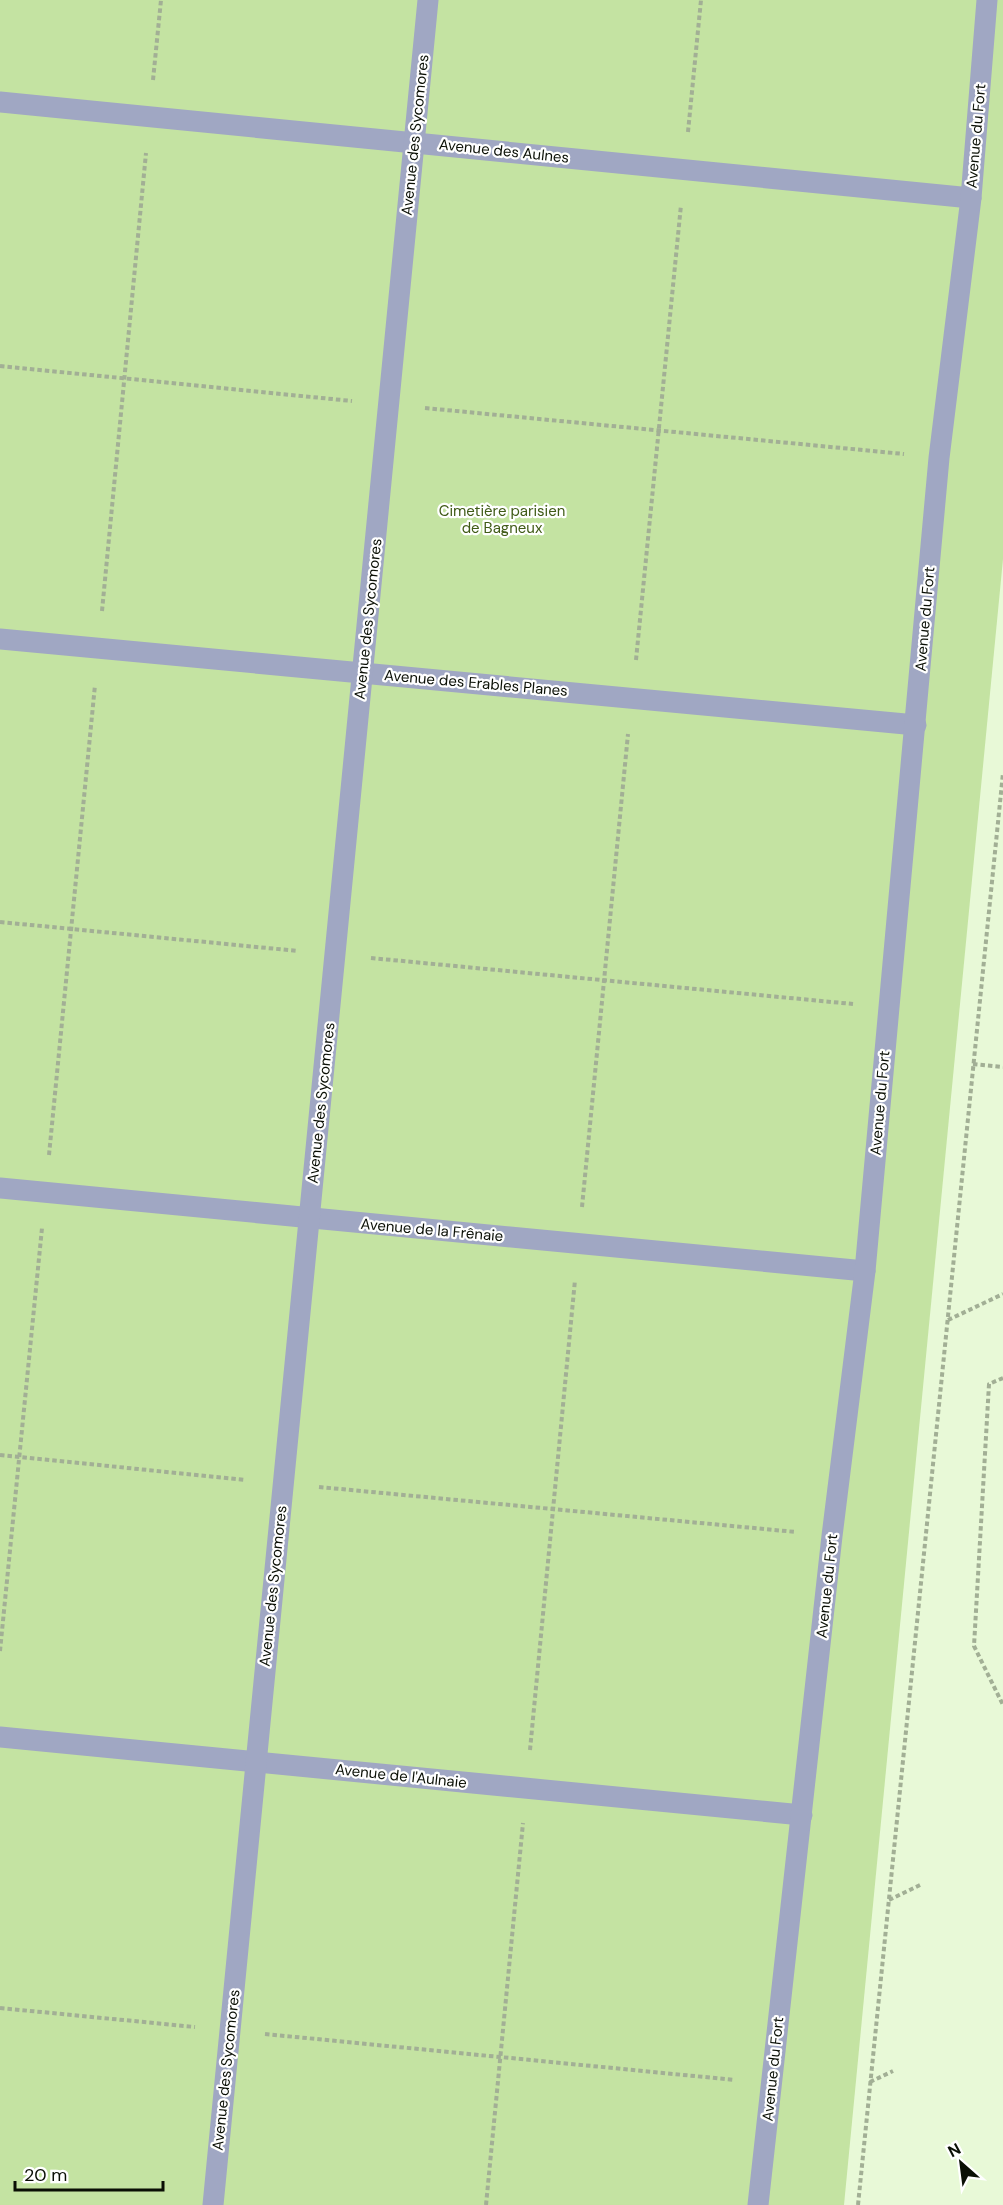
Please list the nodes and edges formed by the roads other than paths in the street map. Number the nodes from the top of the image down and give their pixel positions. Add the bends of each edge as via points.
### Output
1 (428, 0) edge
2 (987, 0) edge
3 (0, 102) edge
4 (414, 142) junction
5 (971, 198) junction
6 (0, 639) edge
7 (362, 673) junction
8 (916, 725) junction
9 (0, 1188) edge
10 (309, 1218) junction
11 (865, 1271) junction
12 (0, 1737) edge
13 (256, 1762) junction
14 (802, 1815) junction
15 (213, 2205) edge
16 (758, 2205) edge

1 - 4 lane, Avenue des Sycomores
2 - 5 lane, Avenue du Fort
3 - 4 lane, Avenue des Aulnes
4 - 5 lane, Avenue des Aulnes
4 - 7 lane, Avenue des Sycomores
5 - 8 lane, Avenue du Fort via 939,458
6 - 7 lane, Avenue des Erables Planes
7 - 8 lane, Avenue des Erables Planes
7 - 10 lane, Avenue des Sycomores
8 - 11 lane, Avenue du Fort
9 - 10 lane, Avenue de la Frênaie
10 - 11 lane, Avenue de la Frênaie
10 - 13 lane, Avenue des Sycomores
11 - 14 lane, Avenue du Fort
12 - 13 lane, Avenue de l'Aulnaie
13 - 14 lane, Avenue de l'Aulnaie
13 - 15 lane, Avenue des Sycomores
14 - 16 lane, Avenue du Fort

